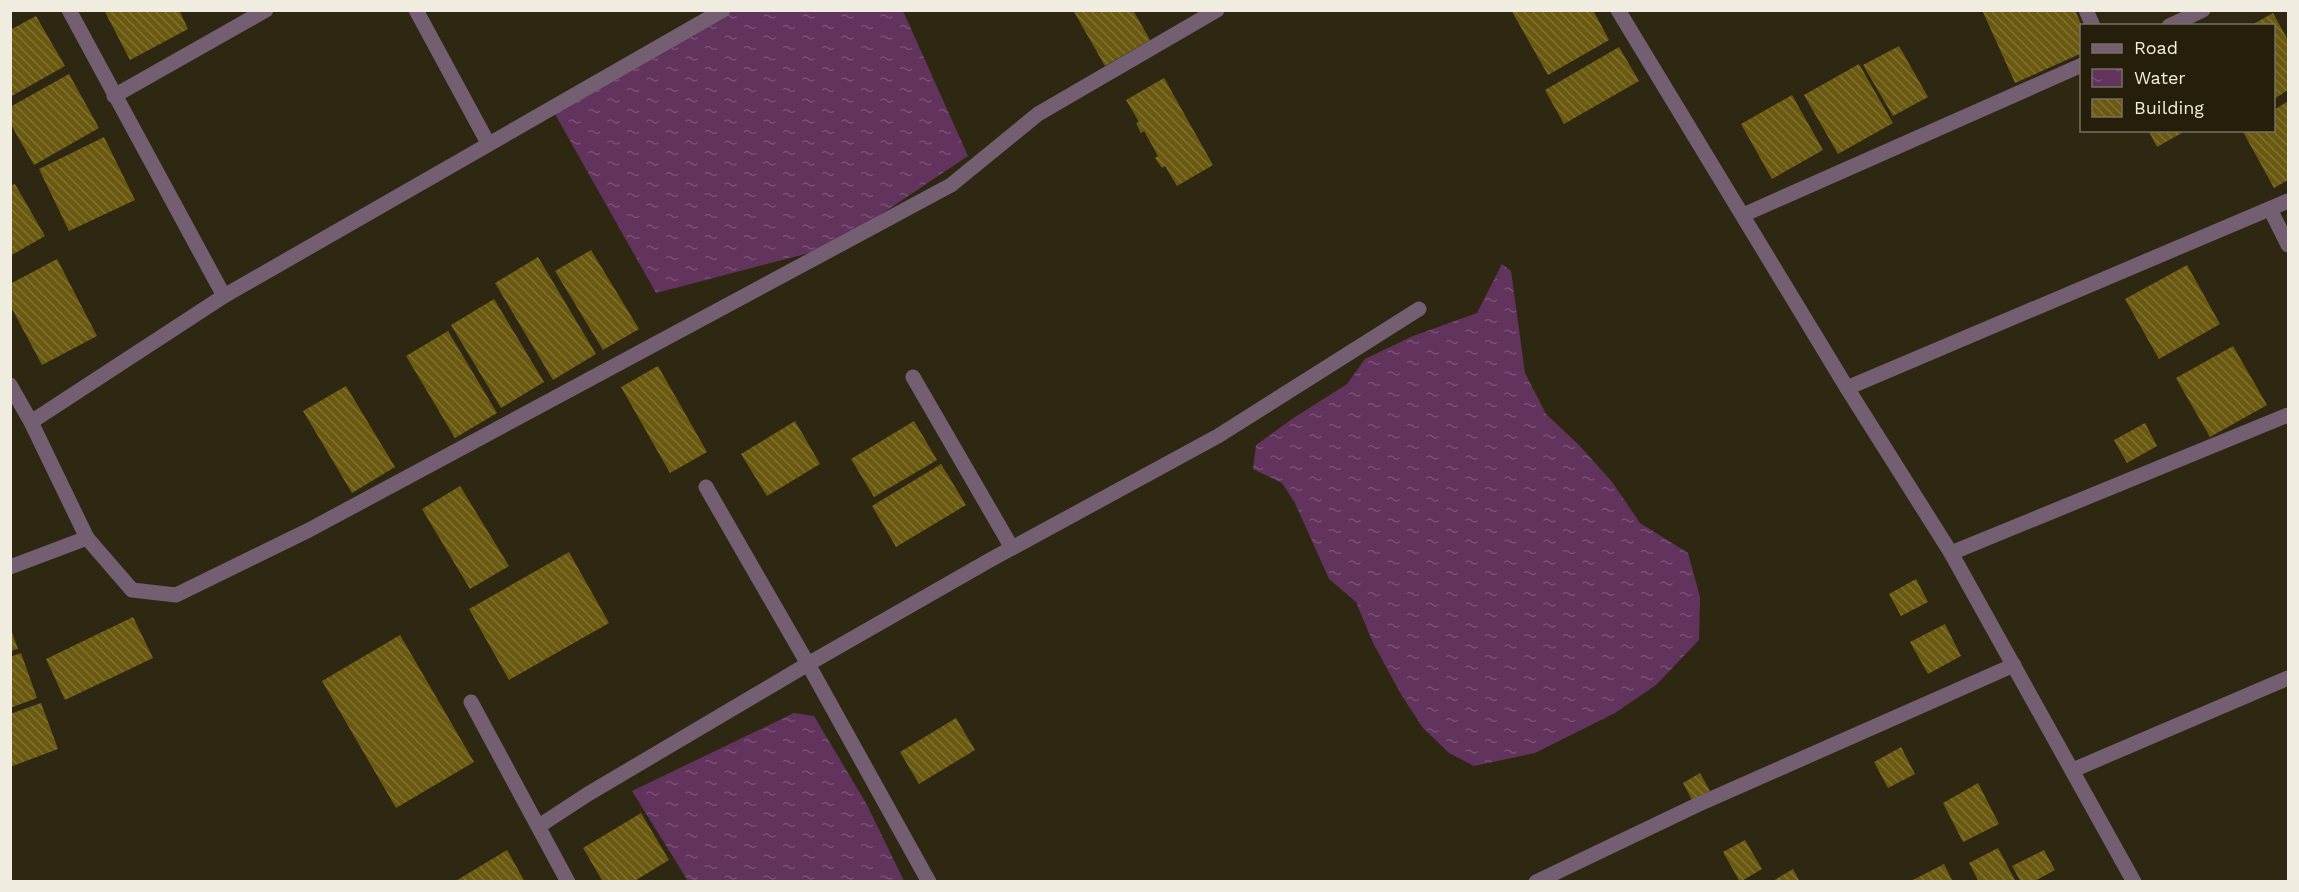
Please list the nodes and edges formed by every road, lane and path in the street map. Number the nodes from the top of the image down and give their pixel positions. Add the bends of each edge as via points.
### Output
1 (69, 10) edge
2 (266, 10) edge
3 (416, 10) edge
4 (723, 10) edge
5 (1217, 10) edge
6 (1618, 10) edge
7 (2086, 10) edge
8 (2203, 10) edge
9 (2092, 24) edge
10 (2173, 24) edge
11 (2080, 65) edge
12 (114, 96) junction
13 (488, 143) junction
14 (2289, 201) edge
15 (2270, 209) junction
16 (1743, 216) junction
17 (2289, 245) edge
18 (224, 296) junction
19 (1419, 309) dead end
20 (913, 377) dead end
21 (10, 385) edge
22 (1847, 388) junction
23 (2289, 415) edge
24 (31, 422) junction
25 (706, 487) dead end
26 (87, 538) junction
27 (1012, 548) junction
28 (1951, 553) junction
29 (10, 567) edge
30 (808, 664) junction
31 (2014, 665) junction
32 (2289, 678) edge
33 (471, 702) dead end
34 (2073, 770) junction
35 (539, 826) junction
36 (568, 882) edge
37 (929, 882) edge
38 (1536, 882) edge
39 (2134, 882) edge

1 - 12 street
2 - 12 street
3 - 13 street
4 - 13 street
5 - 26 street via 1038,114 951,185 309,530 176,595 132,590
6 - 16 street
7 - 9 street
8 - 10 street
11 - 16 street
12 - 18 street
13 - 18 street
14 - 15 street
15 - 17 street
15 - 22 street
16 - 22 street
18 - 24 street
19 - 27 street via 1218,436
20 - 27 street
21 - 24 street
22 - 28 street
23 - 28 street
24 - 26 street
25 - 30 street
26 - 29 street
27 - 30 street
28 - 31 street
30 - 35 street
30 - 37 street
31 - 34 street
31 - 38 street via 1696,805
32 - 34 street
33 - 35 street
34 - 39 street
35 - 36 street

